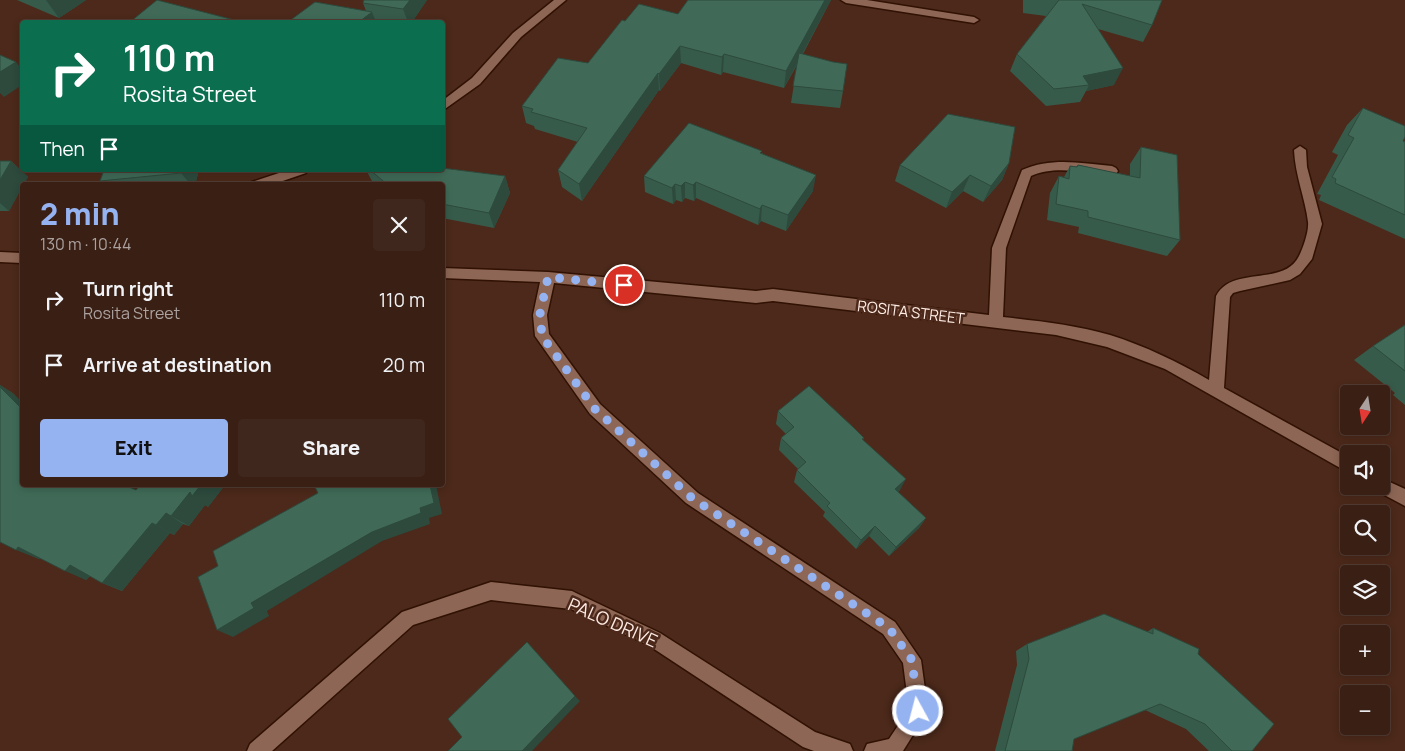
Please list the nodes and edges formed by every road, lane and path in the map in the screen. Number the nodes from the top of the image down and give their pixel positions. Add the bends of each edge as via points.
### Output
1 (561, 0) edge
2 (846, 0) edge
3 (974, 20) dead end
4 (445, 105) edge
5 (1300, 150) dead end
6 (1112, 171) edge
7 (296, 172) edge
8 (266, 182) edge
9 (0, 257) edge
10 (20, 258) edge
11 (445, 273) edge
12 (548, 277) junction
13 (996, 322) junction
14 (1216, 391) junction
15 (1340, 461) edge
16 (1390, 490) edge
17 (1405, 498) edge
18 (257, 751) edge
19 (844, 751) edge
20 (874, 751) edge

1 - 4 street via 517,34 476,81
2 - 3 street
5 - 14 street via 1315,224 1305,258 1285,276 1240,285 1228,289 1223,296
6 - 13 street via 1064,167 1033,168 1026,173 999,248
7 - 8 street
9 - 10 street
11 - 12 street, ROSITA STREET
12 - 13 street, ROSITA STREET via 756,297 773,295
12 - 20 street via 540,314 542,336 595,409 692,498 889,628 912,660 918,711 894,748
13 - 14 street, ROSITA STREET via 1056,329 1108,341 1170,365
14 - 15 street, ROSITA STREET
16 - 17 street
18 - 19 street, PALO DRIVE via 408,618 491,590 572,600 654,639 810,740

